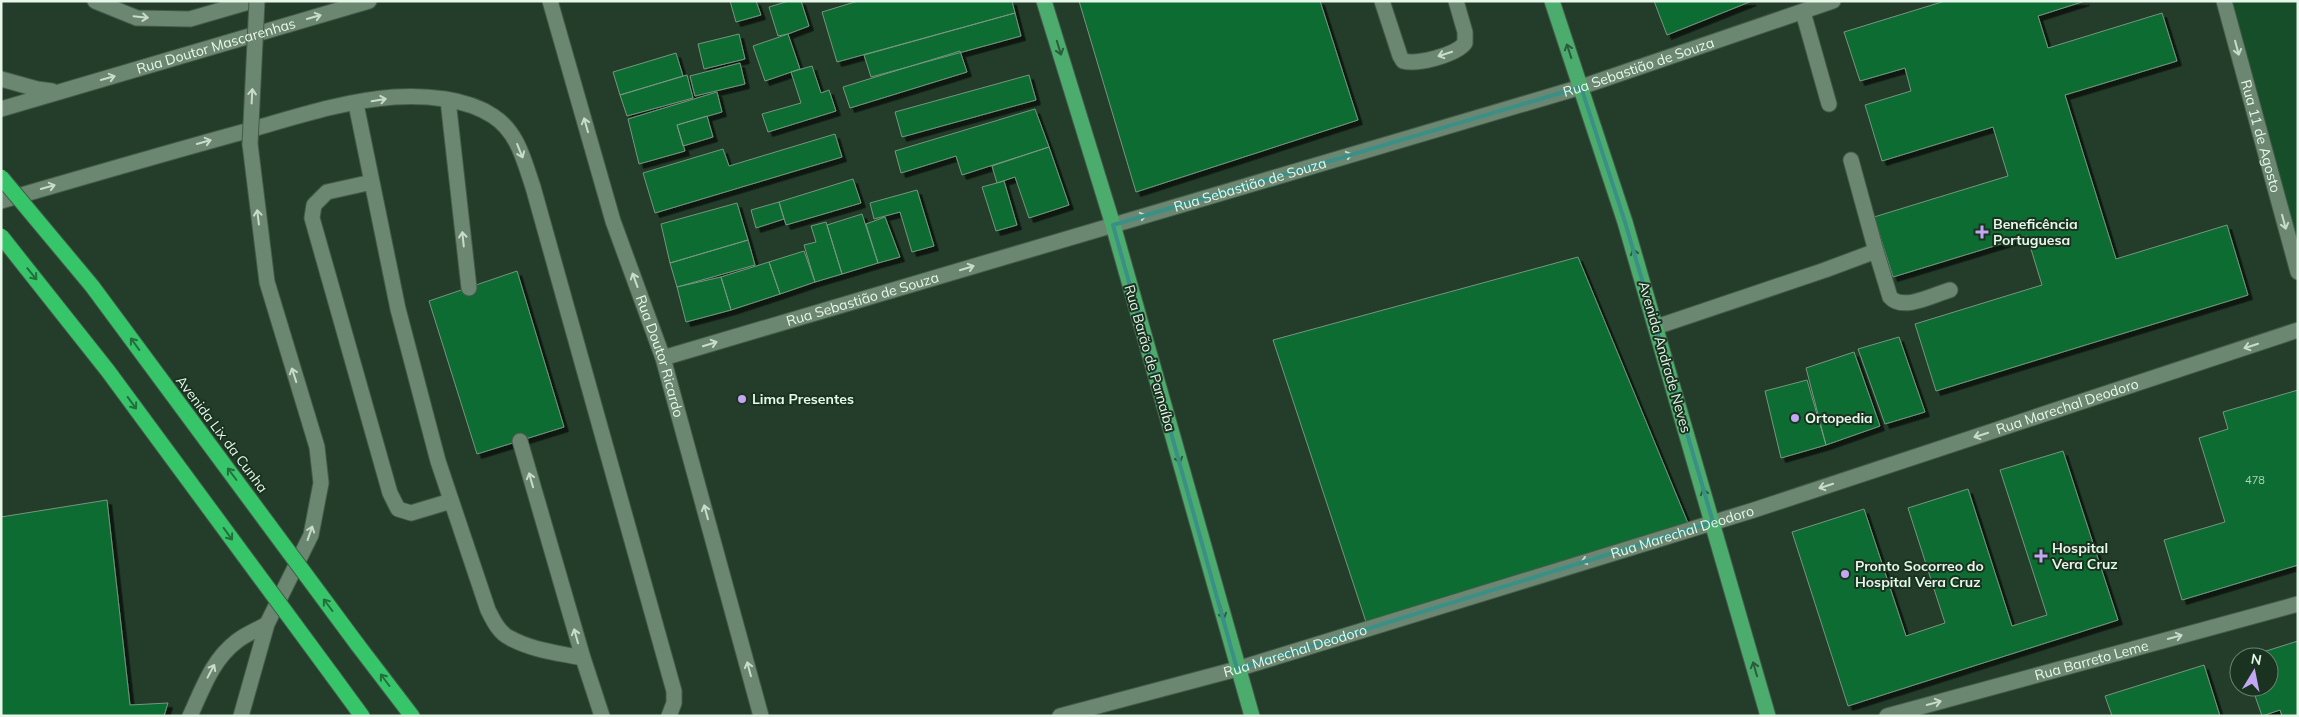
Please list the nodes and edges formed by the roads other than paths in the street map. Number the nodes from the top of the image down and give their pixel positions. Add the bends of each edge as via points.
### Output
1 (95, 1) edge
2 (252, 1) edge
3 (257, 1) edge
4 (369, 1) edge
5 (550, 1) edge
6 (1044, 1) edge
7 (1382, 1) edge
8 (1456, 1) edge
9 (1552, 1) edge
10 (1833, 1) edge
11 (2224, 1) edge
12 (1803, 12) junction
13 (1, 79) edge
14 (1580, 87) junction
15 (61, 91) junction
16 (448, 100) junction
17 (356, 104) junction
18 (1829, 104) dead end
19 (1, 109) edge
20 (1851, 160) dead end
21 (1, 177) edge
22 (372, 182) junction
23 (1, 201) edge
24 (1113, 225) junction
25 (1, 236) edge
26 (1876, 251) junction
27 (2298, 272) edge
28 (469, 288) dead end
29 (1950, 290) dead end
30 (1656, 326) junction
31 (2298, 330) edge
32 (664, 358) junction
33 (520, 441) dead end
34 (451, 501) junction
35 (1713, 522) junction
36 (2298, 604) edge
37 (267, 624) junction
38 (583, 658) junction
39 (1237, 669) junction
40 (190, 716) edge
41 (241, 716) edge
42 (362, 716) edge
43 (412, 716) edge
44 (602, 716) edge
45 (669, 716) edge
46 (762, 716) edge
47 (1060, 716) edge
48 (1252, 716) edge
49 (1768, 716) edge
50 (1887, 716) edge

1 -> 2 street via 137,18 190,19
37 -> 3 street, bridge via 311,534 321,484 317,447 267,282 250,144
15 -> 4 street, Rua Doutor Mascarenhas
32 -> 5 street, Rua Doutor Ricardo via 613,221
6 -> 24 main road, Rua Barão de Parnaíba
8 -> 7 street via 1465,43 1458,50 1415,63 1403,61 1400,56
14 -> 9 main road, Avenida Andrade Neves
10 - 12 street, Rua Sebastião de Souza
11 -> 27 street, Rua 11 de Agosto
12 - 14 street, Rua Sebastião de Souza
12 - 18 street
13 - 15 street via 36,89
24 -> 14 street, Rua Sebastião de Souza
30 -> 14 main road, Avenida Andrade Neves
15 - 19 street, Rua Doutor Mascarenhas
17 -> 16 street via 393,97
28 -> 16 street
16 -> 45 street via 493,116 512,133 520,147 674,691
17 - 22 street
23 -> 17 street via 328,108
20 - 26 street
43 -> 21 highway, Avenida Lix da Cunha, bridge via 92,286
22 - 34 street via 398,309
22 - 34 street via 327,192 314,205 312,218 390,493 398,509 411,513
32 -> 24 street, Rua Sebastião de Souza
24 -> 39 main road, Rua Barão de Parnaíba
25 -> 42 highway, bridge via 108,371
26 - 29 street via 1894,301 1909,302
26 - 30 street
35 -> 30 main road, Avenida Andrade Neves
31 -> 35 street, Rua Marechal Deodoro
46 -> 32 street, Rua Doutor Ricardo
38 -> 33 street
34 - 38 street via 494,623 508,638
35 -> 39 street, Rua Marechal Deodoro
49 -> 35 main road, Avenida Andrade Neves
50 -> 36 street, Rua Barreto Leme
40 -> 37 street via 212,668 225,651
37 - 41 street
38 - 44 street
39 - 47 street, Rua Marechal Deodoro
39 - 48 main road, Rua Barão de Parnaíba

